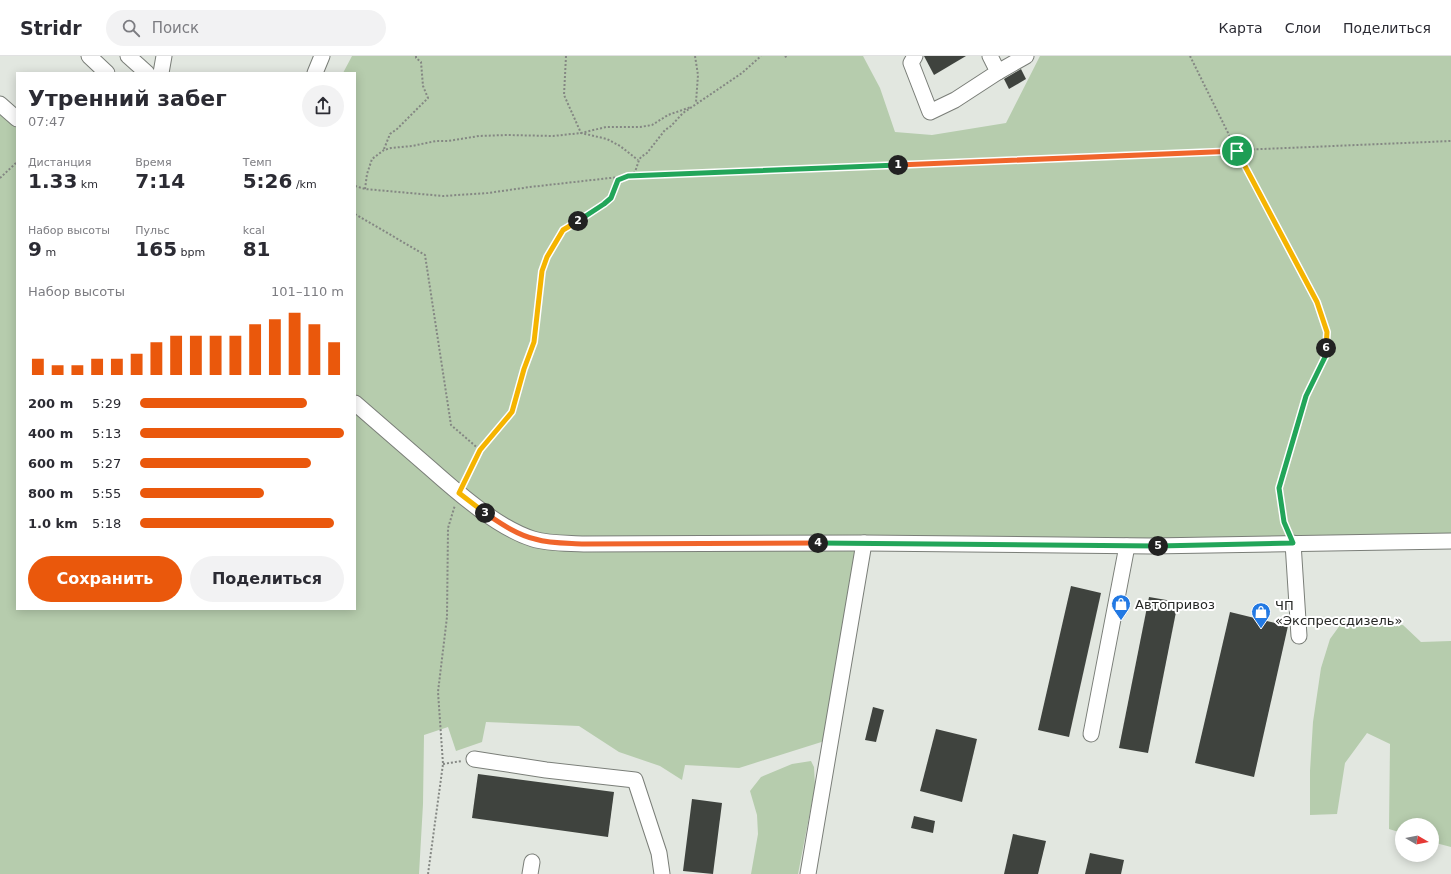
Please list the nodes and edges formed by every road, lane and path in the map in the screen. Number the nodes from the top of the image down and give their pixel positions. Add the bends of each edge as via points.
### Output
1 (89, 56) edge
2 (128, 56) edge
3 (164, 56) edge
4 (322, 56) edge
5 (416, 56) edge
6 (566, 56) edge
7 (695, 56) edge
8 (761, 56) edge
9 (915, 56) edge
10 (990, 56) edge
11 (1026, 56) edge
12 (1190, 56) edge
13 (106, 72) edge
14 (146, 72) edge
15 (161, 72) edge
16 (315, 72) edge
17 (998, 72) junction
18 (698, 103) junction
19 (0, 104) edge
20 (692, 107) junction
21 (16, 118) edge
22 (581, 132) junction
23 (1451, 141) edge
24 (384, 150) junction
25 (1237, 151) junction
26 (639, 160) junction
27 (16, 163) edge
28 (628, 176) junction
29 (0, 178) edge
30 (356, 186) edge
31 (365, 189) junction
32 (356, 215) edge
33 (356, 404) edge
34 (480, 450) junction
35 (459, 493) junction
36 (1451, 542) edge
37 (864, 543) junction
38 (1293, 543) junction
39 (1127, 546) junction
40 (1299, 636) dead end
41 (1091, 734) dead end
42 (474, 759) joint
43 (443, 764) junction
44 (428, 874) edge
45 (662, 874) edge
46 (808, 874) edge

1 - 13 street
2 - 14 street
3 - 15 street
4 - 16 street
5 - 24 path via 421,62 423,86 428,98 390,134
6 - 22 path via 564,95
7 - 18 path
8 - 18 path
9 - 17 street via 911,63 930,112
10 - 17 street
11 - 17 street
12 - 25 path
18 - 20 path
19 - 21 street
20 - 22 path via 668,115 652,125 634,128 606,127
20 - 26 path via 665,130
22 - 24 path via 553,136 479,136
22 - 26 path via 607,139
23 - 25 path
24 - 31 path via 372,159
25 - 28 path
25 - 38 path via 1317,302 1327,332 1326,355 1306,396 1279,488 1284,522
26 - 28 path via 635,172
27 - 29 path
28 - 31 path via 443,196
28 - 34 path via 618,180 613,195 604,204 563,230 547,257 542,271 534,342 512,412
30 - 31 path
32 - 34 path via 424,255 451,425
33 - 35 street
34 - 35 path
35 - 37 street via 514,530 533,539 548,542
35 - 43 path via 448,528 447,617 438,692
36 - 38 street
37 - 39 street
37 - 46 street
38 - 39 street
38 - 40 street
39 - 41 street
42 - 43 path
42 - 45 street via 635,780 659,853
43 - 44 path

